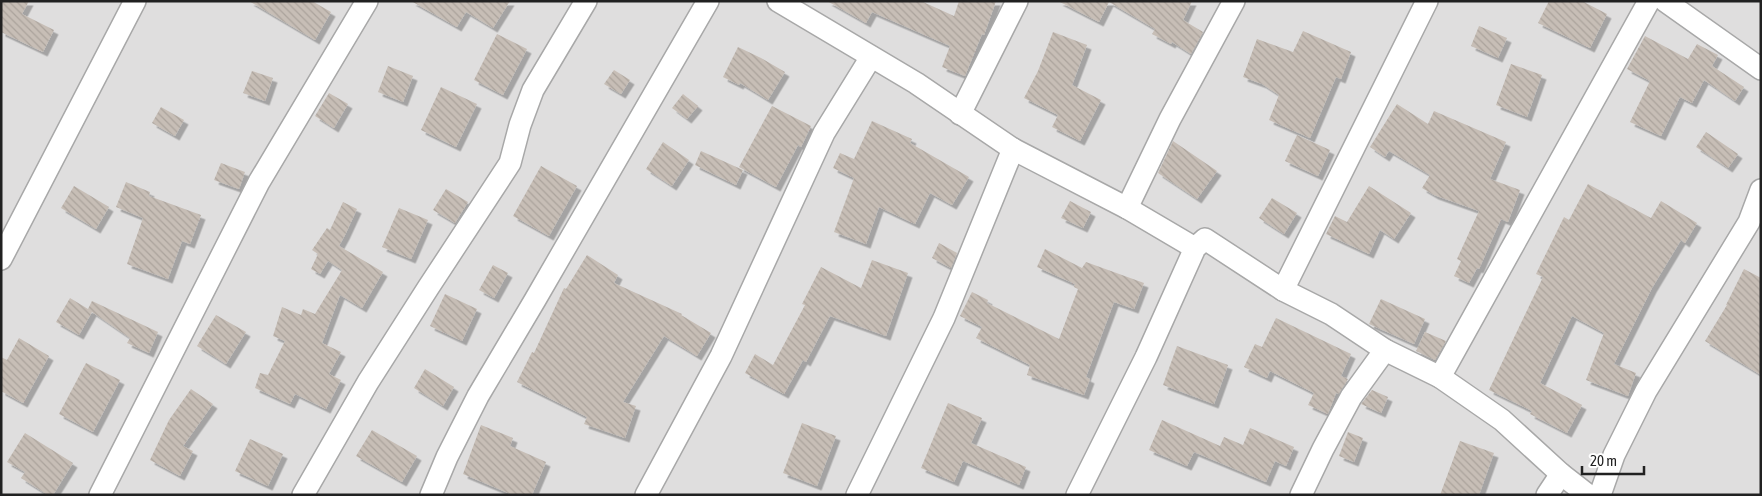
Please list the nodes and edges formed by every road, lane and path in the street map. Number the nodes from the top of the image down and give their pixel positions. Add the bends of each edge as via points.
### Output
1 (135, 1) edge
2 (367, 1) edge
3 (586, 1) edge
4 (708, 1) edge
5 (1017, 1) edge
6 (1234, 1) edge
7 (1427, 1) edge
8 (1649, 1) edge
9 (1665, 1) edge
10 (792, 5) edge
11 (871, 57) junction
12 (1761, 69) edge
13 (960, 114) junction
14 (1013, 149) junction
15 (1761, 190) edge
16 (1126, 208) junction
17 (1194, 248) junction
18 (1, 259) edge
19 (1283, 290) junction
20 (1384, 350) junction
21 (1440, 377) junction
22 (1561, 474) junction
23 (100, 495) edge
24 (303, 495) edge
25 (431, 495) edge
26 (646, 495) edge
27 (857, 495) edge
28 (1076, 495) edge
29 (1301, 495) edge
30 (1548, 495) edge
31 (1588, 495) edge
32 (1600, 495) edge

1 - 18 street
2 - 23 street via 259,182
3 - 24 street via 533,90 510,163 368,382
4 - 25 street via 478,396
5 - 13 street
6 - 16 street
7 - 19 street
8 - 21 street
9 - 12 street
10 - 11 street
11 - 13 street
11 - 26 street via 824,133 721,356
13 - 14 street
14 - 16 street
14 - 27 street via 944,318
15 - 32 street via 1749,222 1646,391 1614,454
16 - 17 street
17 - 19 street via 1206,239
17 - 28 street via 1146,357
19 - 20 street via 1331,314
20 - 21 street
20 - 29 street via 1351,397
21 - 22 street via 1502,420
22 - 30 street
22 - 31 street

